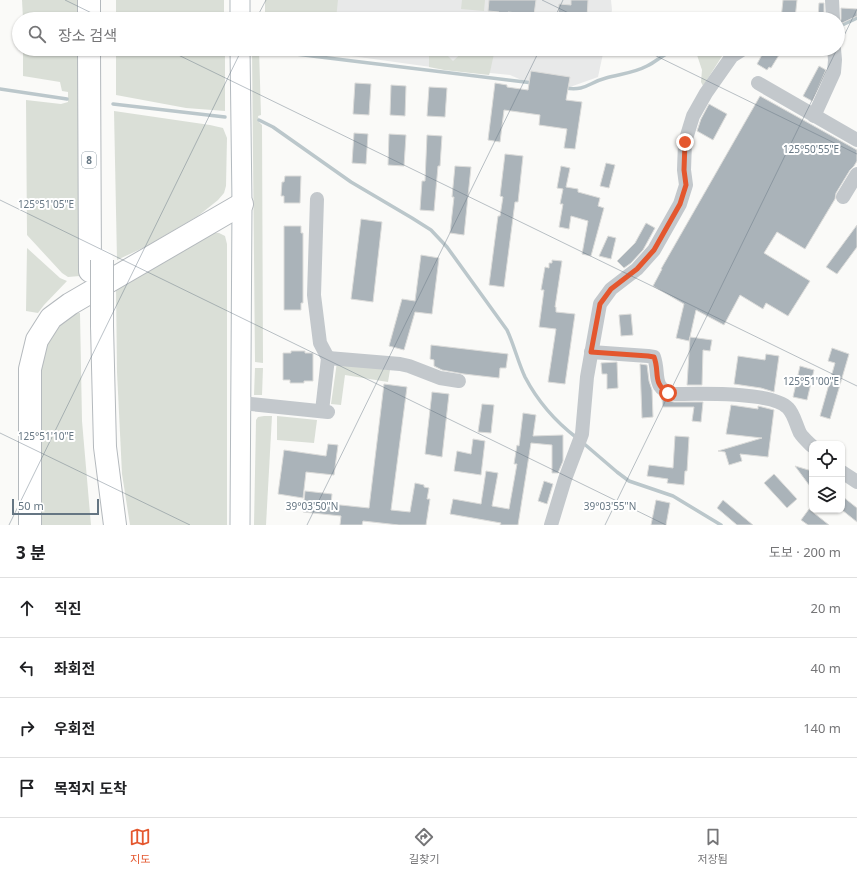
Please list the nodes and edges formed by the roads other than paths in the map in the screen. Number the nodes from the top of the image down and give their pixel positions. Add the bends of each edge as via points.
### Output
1 (89, 0) edge
2 (101, 0) edge
3 (240, 0) edge
4 (832, 0) edge
5 (89, 12) edge
6 (101, 12) edge
7 (240, 12) edge
8 (833, 12) edge
9 (89, 56) edge
10 (101, 56) edge
11 (240, 56) edge
12 (732, 56) edge
13 (835, 56) edge
14 (758, 83) dead end
15 (814, 116) junction
16 (857, 140) edge
17 (857, 174) edge
18 (843, 197) dead end
19 (317, 199) dead end
20 (242, 204) junction
21 (96, 266) junction
22 (96, 330) junction
23 (591, 352) junction
24 (328, 358) junction
25 (459, 381) dead end
26 (241, 403) junction
27 (809, 443) edge
28 (845, 474) edge
29 (857, 482) edge
30 (30, 525) edge
31 (102, 525) edge
32 (115, 525) edge
33 (240, 525) edge
34 (550, 525) edge

1 - 5 highway
2 - 6 highway
3 - 7 main road
4 - 8 street
9 - 21 highway, 8
10 - 21 highway, 8
11 - 20 main road
12 - 23 street via 706,92 693,116 685,142 686,185 680,204 654,250 637,269 611,289 600,304
13 - 15 street via 834,72
14 - 15 street
15 - 16 street
17 - 18 street
19 - 24 street via 314,295 320,343
20 - 26 main road
20 - 30 highway via 70,304 51,318 37,340 30,369
21 - 22 highway, 8
22 - 31 highway, 8 via 94,450
22 - 32 highway, 8 via 105,447
23 - 27 street via 654,357 658,383 662,390 668,393 716,394 774,400 789,409 800,433
23 - 34 street via 580,439
24 - 25 street via 400,364 440,378
24 - 26 street via 325,411
26 - 33 main road
28 - 29 street

